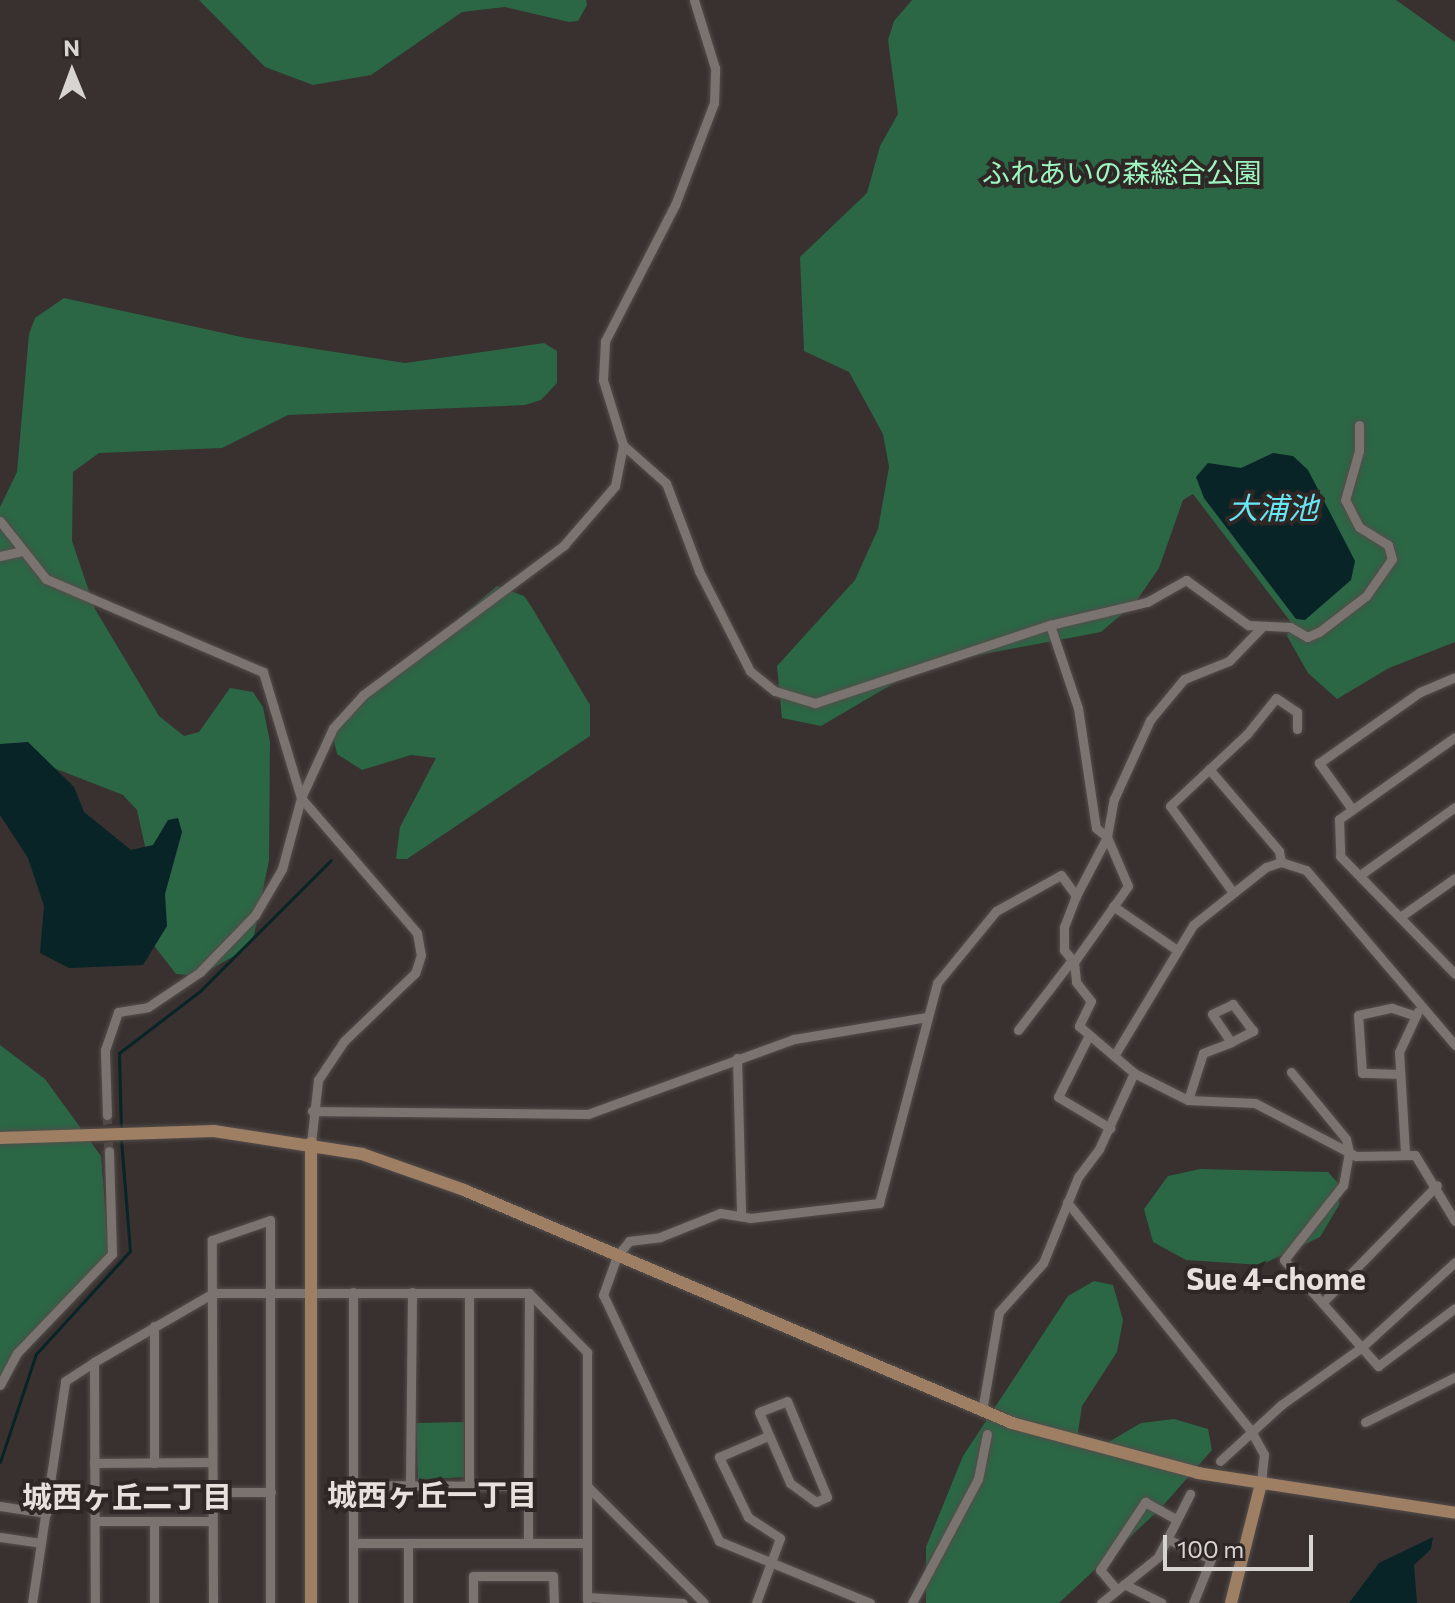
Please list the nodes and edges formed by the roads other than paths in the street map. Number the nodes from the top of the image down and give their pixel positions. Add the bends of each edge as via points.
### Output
1 (694, 0) edge
2 (1359, 425) dead end
3 (623, 445) junction
4 (0, 521) edge
5 (21, 551) junction
6 (0, 556) edge
7 (1050, 625) junction
8 (1260, 629) junction
9 (1455, 677) edge
10 (1297, 729) dead end
11 (1455, 737) edge
12 (1209, 769) junction
13 (301, 798) junction
14 (1455, 807) edge
15 (1352, 809) junction
16 (1107, 837) junction
17 (1281, 862) junction
18 (1360, 875) junction
19 (1453, 882) edge
20 (1232, 891) junction
21 (1076, 896) junction
22 (1113, 906) junction
23 (1400, 917) junction
24 (1177, 950) junction
25 (1073, 961) junction
26 (1455, 974) edge
27 (1421, 1004) junction
28 (1416, 1016) junction
29 (927, 1017) junction
30 (1018, 1030) dead end
31 (1089, 1035) junction
32 (1231, 1042) junction
33 (1455, 1045) edge
34 (1114, 1056) junction
35 (737, 1058) junction
36 (1291, 1072) dead end
37 (1134, 1073) junction
38 (1400, 1074) junction
39 (1188, 1100) junction
40 (312, 1111) junction
41 (107, 1115) tunnel mouth
42 (1110, 1128) junction
43 (0, 1138) edge
44 (311, 1143) junction
45 (109, 1151) tunnel mouth
46 (1349, 1152) junction
47 (1405, 1152) junction
48 (1437, 1185) junction
49 (1067, 1202) junction
50 (741, 1212) junction
51 (1455, 1221) edge
52 (617, 1256) junction
53 (1455, 1262) edge
54 (312, 1292) junction
55 (353, 1292) junction
56 (412, 1292) junction
57 (213, 1293) junction
58 (271, 1293) junction
59 (469, 1293) junction
60 (529, 1293) junction
61 (1323, 1302) junction
62 (1455, 1308) edge
63 (154, 1326) junction
64 (1362, 1347) junction
65 (94, 1362) junction
66 (1455, 1377) edge
67 (0, 1385) edge
68 (982, 1411) junction
69 (1365, 1422) dead end
70 (1251, 1431) junction
71 (987, 1434) dead end
72 (768, 1436) junction
73 (1220, 1461) dead end
74 (212, 1462) junction
75 (94, 1463) junction
76 (154, 1463) junction
77 (1261, 1484) junction
78 (353, 1485) junction
79 (410, 1485) junction
80 (469, 1485) junction
81 (528, 1486) junction
82 (587, 1486) junction
83 (212, 1492) junction
84 (271, 1492) junction
85 (1190, 1494) dead end
86 (0, 1506) edge
87 (46, 1513) junction
88 (1455, 1513) edge
89 (1174, 1518) junction
90 (95, 1521) junction
91 (154, 1521) junction
92 (212, 1521) junction
93 (0, 1537) edge
94 (1167, 1539) junction
95 (41, 1543) junction
96 (353, 1543) junction
97 (408, 1543) junction
98 (528, 1543) junction
99 (587, 1543) junction
100 (772, 1566) junction
101 (1121, 1587) junction
102 (587, 1600) edge
103 (32, 1603) edge
104 (95, 1603) edge
105 (154, 1603) edge
106 (213, 1603) edge
107 (270, 1603) edge
108 (311, 1603) edge
109 (353, 1603) edge
110 (408, 1603) edge
111 (473, 1603) edge
112 (554, 1603) edge
113 (683, 1603) edge
114 (704, 1603) edge
115 (756, 1603) edge
116 (870, 1603) edge
117 (912, 1603) edge
118 (1101, 1603) edge
119 (1162, 1603) edge
120 (1193, 1603) edge
121 (1231, 1603) edge

1 - 3 street via 712,52 714,103 675,205 605,341 603,380
2 - 8 street via 1359,451 1345,500 1365,534 1388,545 1391,562 1366,596 1319,632 1307,637 1290,627
3 - 7 street via 666,483 699,571 750,671 793,700 847,697
3 - 13 street via 615,486 586,522 474,618 363,695 333,728
4 - 5 street
5 - 6 street
5 - 13 street via 46,579 263,672
7 - 8 street via 1147,602 1186,580
7 - 16 street via 1078,708 1096,828
8 - 16 street via 1229,661 1184,679 1150,720 1114,799
9 - 15 street via 1420,692 1319,763
10 - 12 street via 1297,712 1276,698
11 - 15 street
12 - 17 street via 1279,851
12 - 20 street via 1170,806
13 - 40 street via 417,933 421,955 415,973 329,1060
13 - 41 street via 282,869 255,915 200,972 148,1007 118,1012 105,1050
14 - 18 street
15 - 18 street via 1339,819 1340,856
16 - 21 street
16 - 22 street via 1128,886
17 - 20 street
17 - 27 street via 1306,870
18 - 23 street
19 - 23 street
20 - 24 street via 1193,925
21 - 25 street via 1064,927 1064,950
21 - 29 street via 1061,875 996,911 937,983
22 - 24 street
22 - 25 street
23 - 26 street
24 - 34 street
25 - 30 street
25 - 31 street via 1076,982 1091,1001 1079,1026
27 - 28 street
27 - 33 street
28 - 38 street via 1399,1052
28 - 38 street via 1392,1008 1358,1015 1362,1073
29 - 35 street via 794,1039
29 - 50 street via 879,1203 750,1218
31 - 34 street
31 - 42 street via 1058,1097
32 - 32 street via 1253,1031 1233,1004 1212,1014
32 - 39 street via 1203,1053
34 - 37 street
35 - 40 street via 588,1114
35 - 50 street
36 - 46 street via 1346,1139
37 - 39 street
37 - 42 street
38 - 47 street
39 - 46 street via 1255,1103
40 - 44 street
42 - 49 street
43 - 44 street via 165,1130
44 - 52 street via 407,1168
44 - 54 street
45 - 67 street via 112,1254 17,1353
46 - 47 street
46 - 61 street via 1343,1185 1284,1260
47 - 48 street via 1423,1161
48 - 51 street
48 - 61 street
49 - 68 street via 1043,1263 999,1312
49 - 70 street
50 - 52 street via 629,1241
52 - 68 street
52 - 100 street via 603,1295 708,1525 719,1541
53 - 64 street
54 - 55 street
54 - 58 street
54 - 108 street
55 - 56 street
55 - 78 street
56 - 59 street
56 - 79 street
57 - 58 street
57 - 58 street via 212,1240 270,1220
57 - 63 street
57 - 74 street
58 - 84 street
59 - 60 street
59 - 80 street
60 - 81 street
60 - 82 street via 587,1352
61 - 64 street
62 - 64 street via 1378,1366
63 - 65 street
63 - 76 street
64 - 70 street
65 - 75 street
65 - 87 street via 65,1381
66 - 69 street
68 - 77 street via 1080,1444
70 - 73 street
70 - 77 street via 1264,1454
71 - 117 street via 978,1479
72 - 72 street via 790,1483 816,1502 827,1497 787,1401 759,1412
72 - 100 street via 719,1457 748,1517 780,1538
74 - 76 street
74 - 83 street
75 - 76 street
75 - 90 street
77 - 88 street
77 - 121 street
78 - 79 street
78 - 96 street
79 - 80 street
80 - 81 street
81 - 98 street
82 - 99 street
82 - 114 street
83 - 84 street
83 - 92 street
84 - 107 street
85 - 89 street
86 - 87 street
87 - 95 street
89 - 94 street
89 - 101 street via 1145,1502 1100,1570
90 - 91 street
90 - 104 street
91 - 92 street
91 - 105 street
92 - 106 street
93 - 95 street
94 - 101 street via 1149,1568
94 - 120 street via 1211,1559
95 - 103 street
96 - 97 street
96 - 109 street
97 - 98 street
97 - 110 street
98 - 99 street
99 - 102 street
100 - 115 street
100 - 116 street
101 - 118 street
101 - 119 street
102 - 113 street
111 - 112 street via 473,1576 553,1576

